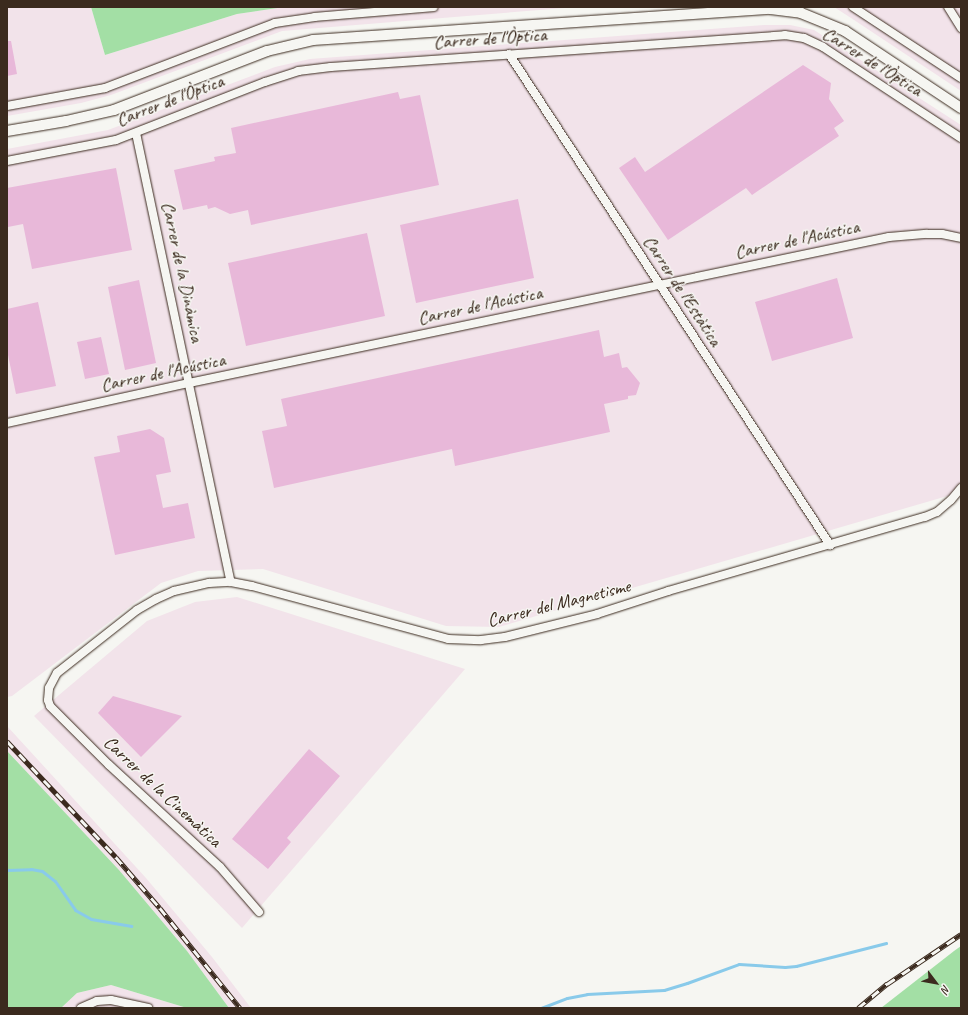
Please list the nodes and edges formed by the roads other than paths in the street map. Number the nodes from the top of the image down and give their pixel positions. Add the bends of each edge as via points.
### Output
1 (434, 7) edge
2 (852, 7) edge
3 (948, 7) edge
4 (961, 28) edge
5 (508, 54) junction
6 (961, 78) edge
7 (7, 106) edge
8 (961, 108) edge
9 (7, 131) edge
10 (136, 133) junction
11 (961, 138) edge
12 (7, 160) edge
13 (961, 238) edge
14 (659, 286) junction
15 (189, 383) junction
16 (7, 423) edge
17 (961, 488) edge
18 (830, 545) junction
19 (231, 582) junction
20 (47, 694) joint
21 (259, 912) dead end
22 (81, 1008) edge
23 (148, 1008) edge

1 - 7 street via 275,23 105,88
2 - 6 street
3 - 4 street
5 - 10 street, Carrer de l'Òptica via 298,71
5 - 11 street, Carrer de l'Òptica via 793,36 823,47
5 - 14 street, Carrer de l'Estàtica
8 - 9 street via 845,31 801,13 770,9 313,40 268,51 114,110
10 - 12 street, Carrer de l'Òptica via 100,144
10 - 15 street, Carrer de la Dinàmica
13 - 14 street, Carrer de l'Acústica via 942,234 909,234
14 - 15 street, Carrer de l'Acústica
14 - 18 street, Carrer de l'Estàtica
15 - 16 street, Carrer de l'Acústica
15 - 19 street, Carrer de la Dinàmica
17 - 18 street, Carrer del Magnetisme via 937,512
18 - 19 street, Carrer del Magnetisme via 597,614 505,637 481,640 448,639
19 - 20 street, Carrer del Magnetisme via 209,583 174,591 137,610 58,673
20 - 21 street, Carrer de la Cinemàtica via 54,712 220,867
22 - 23 street via 97,1001 111,1000

